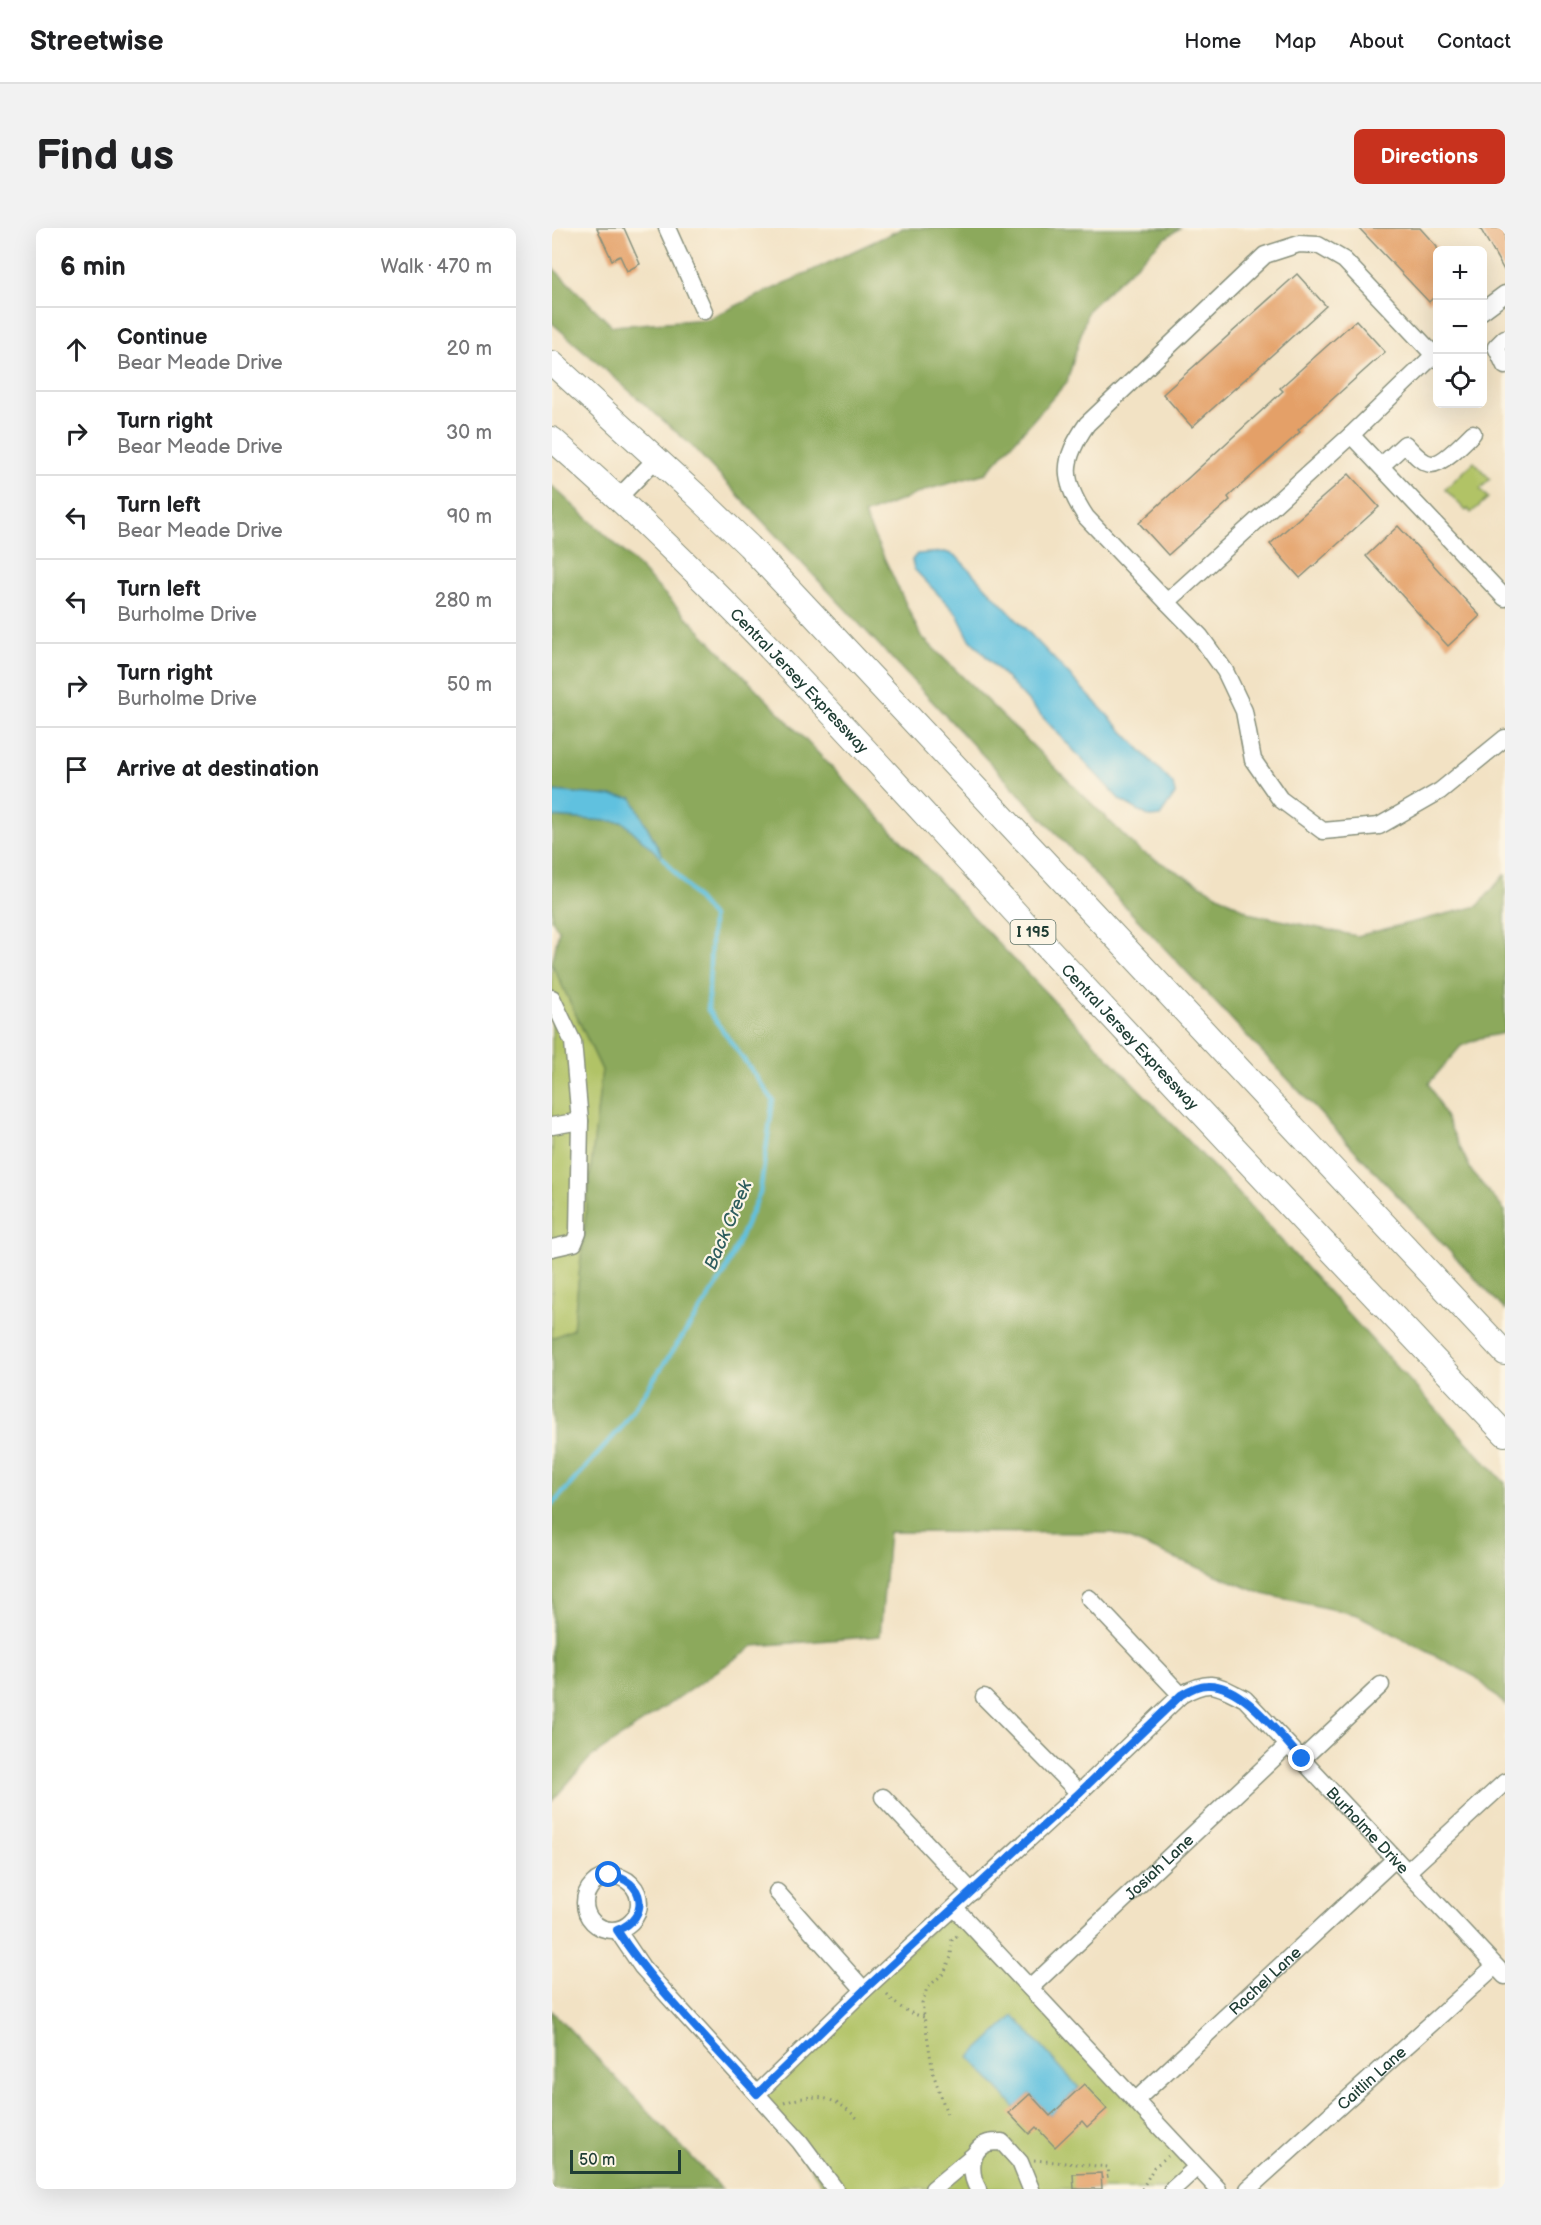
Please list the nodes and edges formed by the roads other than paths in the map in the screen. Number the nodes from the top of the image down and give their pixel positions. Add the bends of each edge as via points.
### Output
1 (667, 228) edge
2 (1505, 294) edge
3 (1487, 307) edge
4 (704, 311) dead end
5 (1505, 338) edge
6 (1435, 354) edge
7 (1433, 358) edge
8 (552, 363) edge
9 (1505, 366) edge
10 (1473, 433) dead end
11 (1351, 435) junction
12 (552, 439) edge
13 (657, 458) junction
14 (1381, 466) junction
15 (619, 497) junction
16 (1505, 598) edge
17 (1167, 602) junction
18 (1505, 738) edge
19 (552, 998) edge
20 (580, 1120) junction
21 (552, 1126) edge
22 (552, 1248) edge
23 (1505, 1353) edge
24 (1505, 1434) edge
25 (1089, 1598) dead end
26 (1381, 1685) dead end
27 (1181, 1695) junction
28 (984, 1697) dead end
29 (1288, 1745) junction
30 (1302, 1759) junction
31 (1505, 1782) edge
32 (1079, 1793) junction
33 (883, 1797) dead end
34 (1395, 1859) junction
35 (1407, 1872) junction
36 (777, 1892) dead end
37 (972, 1892) junction
38 (955, 1908) junction
39 (617, 1930) dead end
40 (1500, 1971) edge
41 (1030, 1988) junction
42 (864, 1990) junction
43 (757, 2094) junction
44 (1135, 2101) junction
45 (975, 2154) junction
46 (1197, 2167) junction
47 (835, 2189) edge
48 (933, 2189) edge
49 (978, 2189) edge
50 (1031, 2189) edge
51 (1173, 2189) edge
52 (1218, 2189) edge
53 (1248, 2189) edge

1 - 4 street
2 - 3 street
5 - 9 street via 1496,347
6 - 17 street via 1344,260 1318,245 1299,244 1265,255 1087,424 1072,446 1068,469 1075,501
7 - 11 street
8 - 13 highway
10 - 14 street via 1440,462 1431,464 1420,459 1405,444
11 - 14 street
11 - 17 street
12 - 15 highway, Central Jersey Expressway / I 195
13 - 15 street
13 - 23 highway via 749,546
14 - 16 street
15 - 24 highway, Central Jersey Expressway / I 195 via 778,657
17 - 18 street via 1200,636 1225,671 1244,711 1253,760 1280,799 1323,831 1379,826 1440,791
19 - 20 street via 573,1042
20 - 21 street
20 - 22 street via 578,1233 574,1243
25 - 27 street
26 - 30 street
27 - 29 street, Burholme Drive via 1206,1684 1223,1686 1245,1699
27 - 32 street, Burholme Drive
28 - 32 street
29 - 30 street, Burholme Drive
29 - 41 street, Josiah Lane
30 - 34 street, Burholme Drive
31 - 35 street
32 - 37 street, Burholme Drive
33 - 37 street
34 - 35 street, Burholme Drive
34 - 44 street, Rachel Lane
35 - 40 street, Burholme Drive
36 - 42 street
37 - 38 street, Burholme Drive
38 - 41 street
38 - 42 street, Burholme Drive
39 - 43 street via 642,1967
40 - 53 street, Caitlin Lane
41 - 44 street
42 - 43 street, Burholme Drive
43 - 47 street
44 - 46 street
45 - 48 street
45 - 49 street via 972,2180
45 - 50 street via 986,2144 1002,2142 1020,2162
46 - 51 street
46 - 52 street

